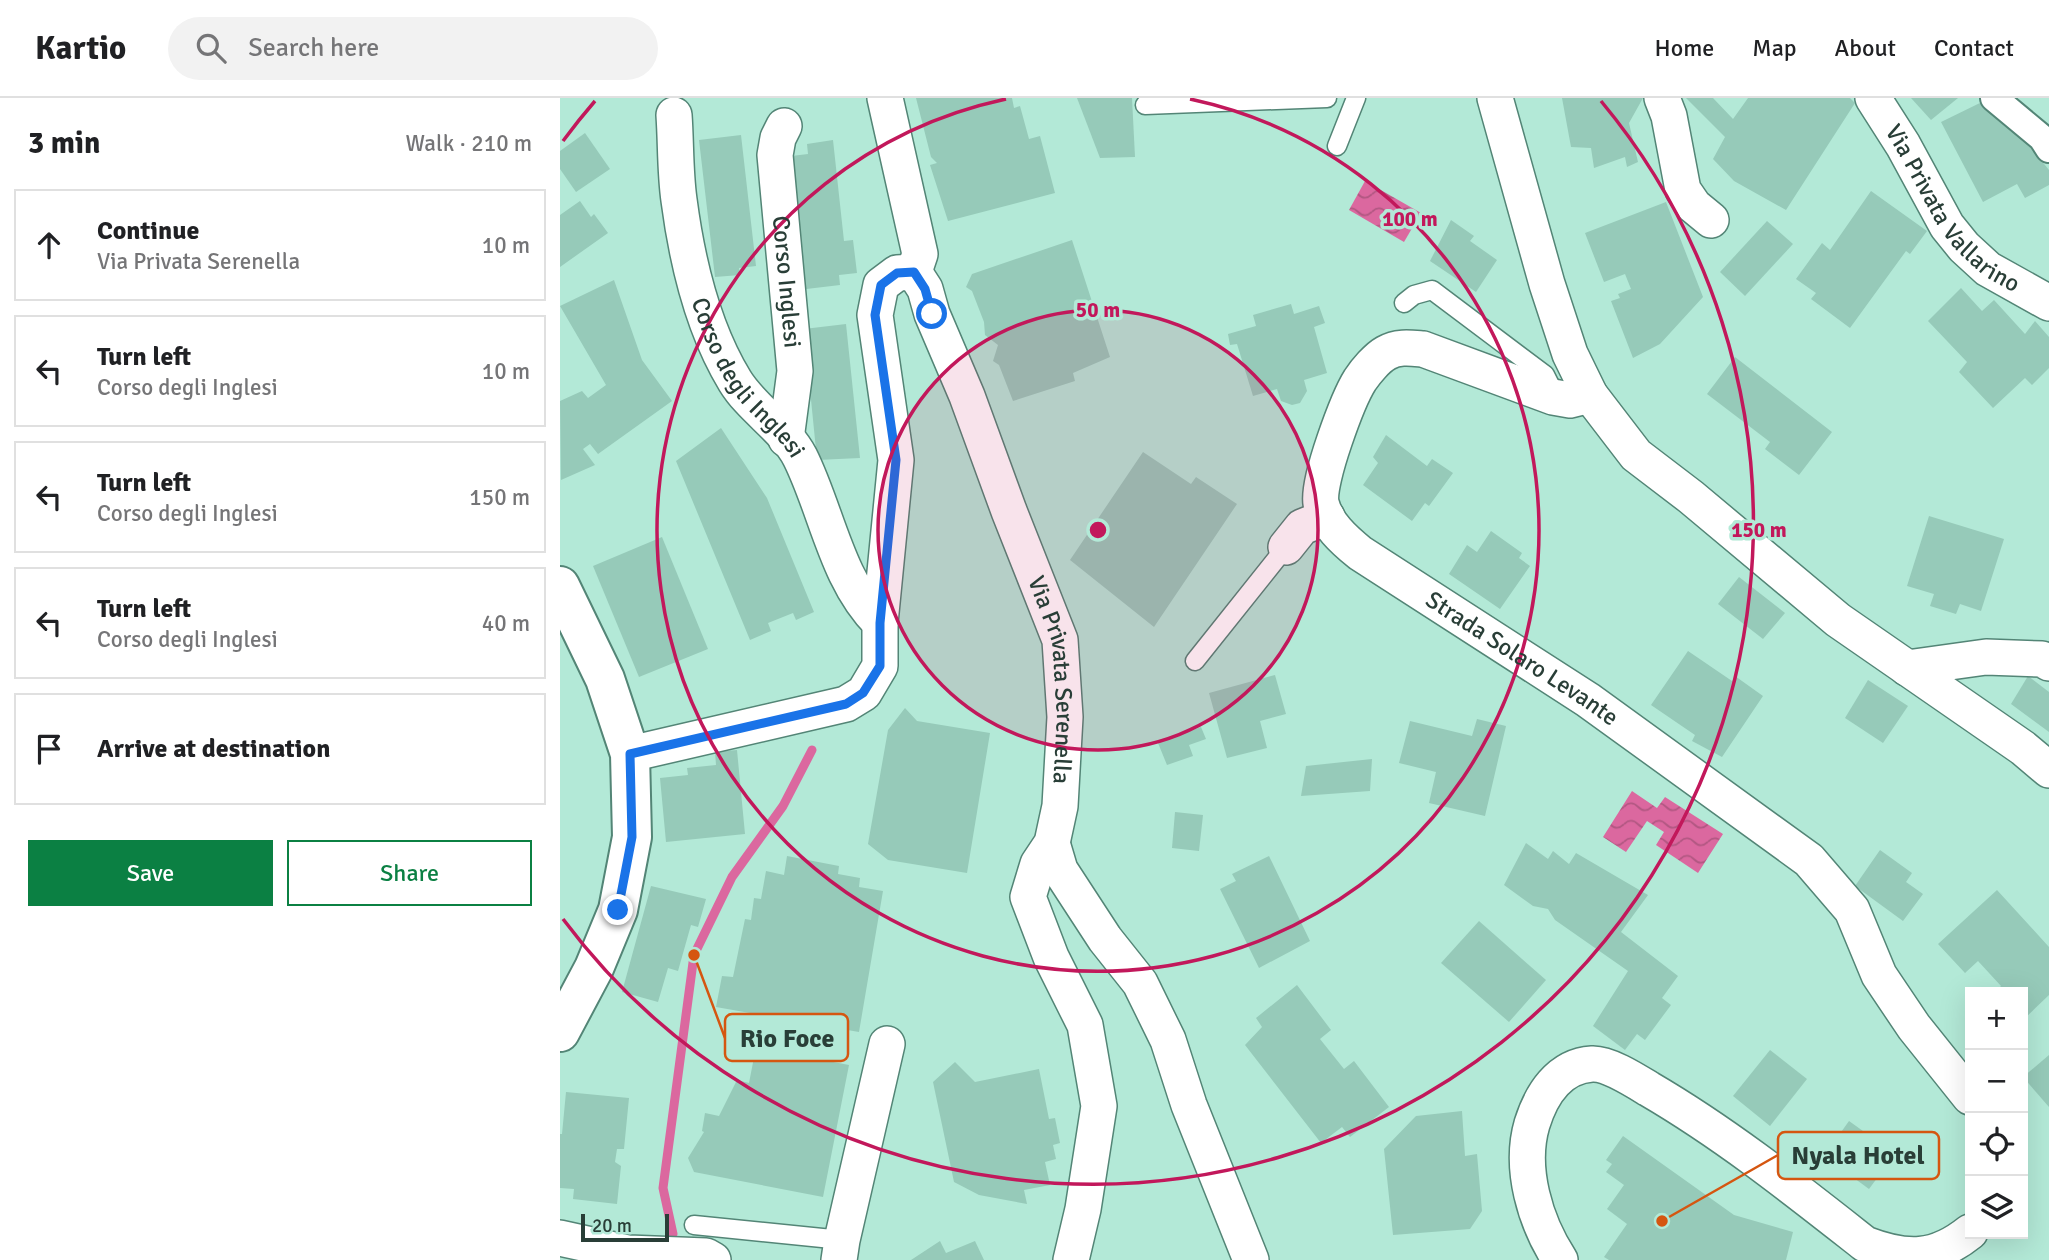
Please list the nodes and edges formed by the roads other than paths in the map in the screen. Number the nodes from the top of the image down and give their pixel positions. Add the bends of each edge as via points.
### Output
1 (885, 98) edge
2 (1327, 98) edge
3 (1356, 98) edge
4 (1495, 98) edge
5 (1662, 98) edge
6 (1873, 98) edge
7 (1994, 98) edge
8 (1145, 105) dead end
9 (672, 106) edge
10 (784, 126) dead end
11 (1337, 146) dead end
12 (2049, 149) edge
13 (1711, 220) dead end
14 (911, 273) junction
15 (1404, 303) dead end
16 (2049, 303) edge
17 (1590, 396) junction
18 (1553, 397) junction
19 (786, 439) junction
20 (1327, 517) junction
21 (1286, 547) joint
22 (560, 586) edge
23 (880, 623) junction
24 (1195, 661) dead end
25 (2049, 663) edge
26 (1907, 668) junction
27 (630, 754) junction
28 (2049, 769) edge
29 (1052, 843) junction
30 (560, 1032) edge
31 (887, 1044) dead end
32 (1965, 1091) edge
33 (694, 1225) dead end
34 (1965, 1236) edge
35 (560, 1238) edge
36 (840, 1250) edge
37 (713, 1260) edge
38 (1071, 1260) edge
39 (1251, 1260) edge
40 (1560, 1260) edge

1 - 14 street, Via Privata Serenella via 920,254
2 - 8 lane
3 - 11 lane
4 - 17 street via 1547,285
5 - 13 street via 1683,190 1693,206
6 - 16 street, Via Privata Vallarino via 1947,226 1964,247 1988,269
7 - 12 street
9 - 19 street, Corso degli Inglesi via 678,199 696,292 735,382
10 - 19 street, Corso Inglesi via 775,155 795,372
14 - 23 street via 897,273 881,285 875,315 896,460
14 - 29 street, Via Privata Serenella via 925,289 1060,640 1065,717 1060,806
15 - 18 lane via 1432,290 1545,375
17 - 18 street
17 - 26 street via 1636,455 1838,620
18 - 20 street via 1423,349 1386,353 1359,381 1339,430 1322,482 1321,502
19 - 23 street, Corso degli Inglesi via 799,454 844,567
20 - 21 street via 1302,527
20 - 32 street, Strada Solaro Levante via 1360,554 1588,701 1809,860 1852,910 1879,975
21 - 24 lane
22 - 27 main road via 605,679
23 - 27 street via 880,666 863,693 846,704
25 - 26 street via 1986,657
26 - 28 street
27 - 30 main road via 632,837 618,910
29 - 38 street, Via Privata Serenella via 1038,864 1028,897 1085,1025 1099,1106
29 - 39 street via 1060,870 1140,984 1168,1040
31 - 36 street
33 - 36 lane
34 - 40 street via 1944,1251 1908,1256 1865,1244 1730,1140 1625,1074 1593,1063 1569,1070 1549,1087 1528,1139 1535,1206
35 - 37 street via 628,1253

